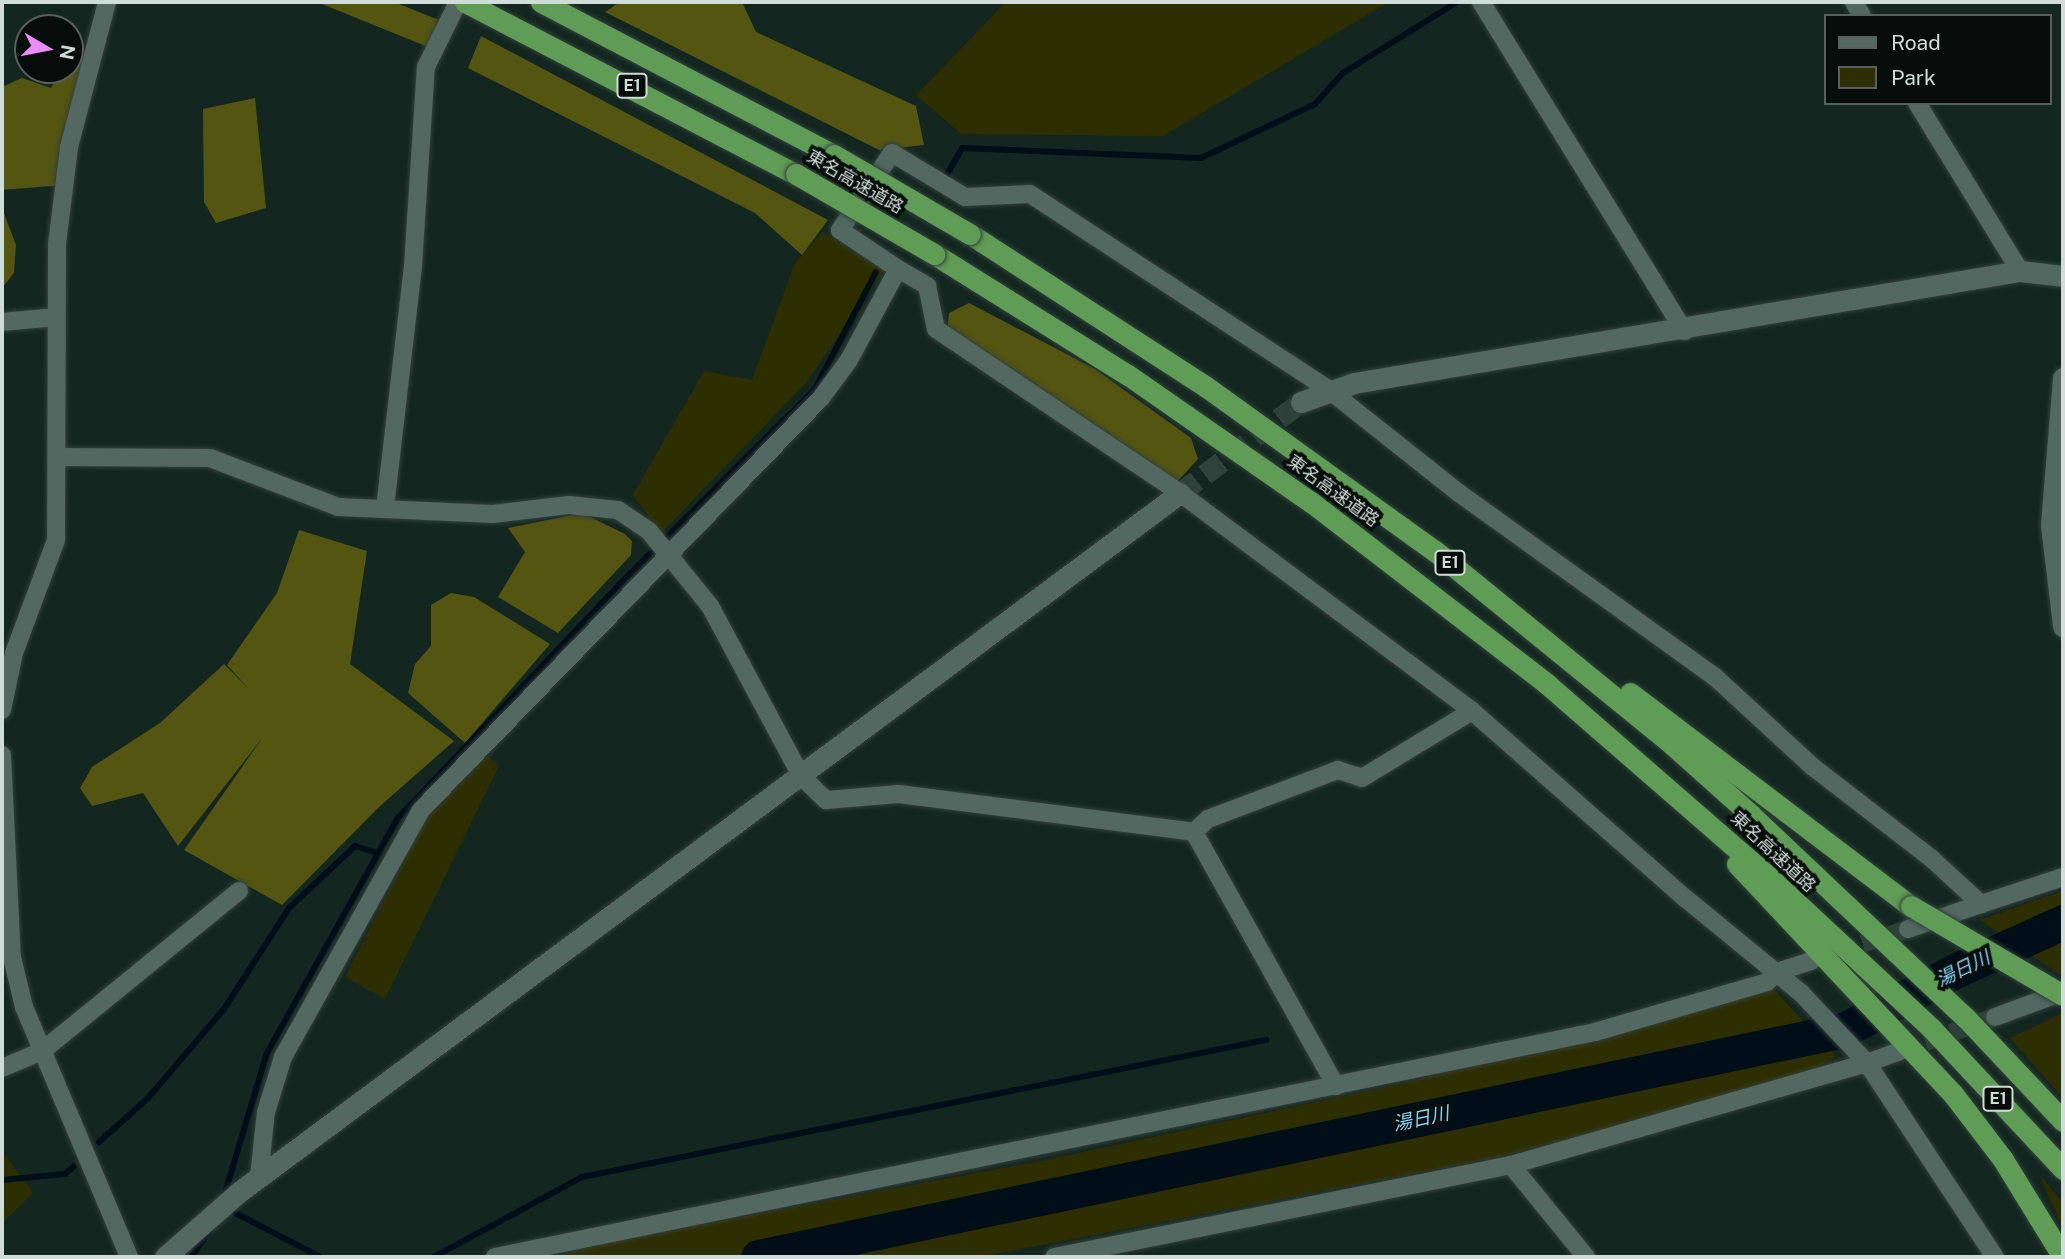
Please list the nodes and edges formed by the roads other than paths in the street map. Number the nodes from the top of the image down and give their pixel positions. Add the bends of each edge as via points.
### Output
1 (107, 2) edge
2 (458, 2) edge
3 (465, 2) edge
4 (541, 2) edge
5 (1481, 2) edge
6 (1918, 105) edge
7 (898, 269) junction
8 (2020, 271) junction
9 (2063, 276) edge
10 (56, 317) junction
11 (2, 322) edge
12 (1684, 331) junction
13 (2063, 378) edge
14 (1329, 390) junction
15 (1301, 402) tunnel mouth
16 (59, 457) junction
17 (2058, 463) edge
18 (1180, 493) junction
19 (385, 508) junction
20 (1435, 551) junction
21 (666, 556) junction
22 (2063, 626) edge
23 (2, 710) edge
24 (1472, 712) junction
25 (2, 755) edge
26 (801, 776) junction
27 (1194, 832) junction
28 (4, 860) edge
29 (2063, 877) edge
30 (240, 891) dead end
31 (1981, 904) junction
32 (1908, 929) tunnel mouth
33 (1811, 961) dead end
34 (1844, 962) junction
35 (1777, 972) junction
36 (2063, 993) edge
37 (1995, 1017) tunnel mouth
38 (1901, 1044) junction
39 (42, 1051) junction
40 (1864, 1059) junction
41 (2, 1068) edge
42 (1336, 1086) junction
43 (2063, 1121) edge
44 (1511, 1165) junction
45 (2063, 1169) edge
46 (259, 1177) junction
47 (1982, 1248) edge
48 (129, 1257) edge
49 (165, 1257) edge
50 (495, 1257) edge
51 (1054, 1257) edge
52 (1586, 1257) edge
53 (1995, 1257) edge
54 (2063, 1257) edge

1 - 10 street via 69,146 57,244
2 - 19 street via 426,67 413,266
3 - 34 highway, 東名高速道路 / E1, bridge via 796,174 1128,375 1340,524 1536,676 1680,798
4 - 20 highway, 東名高速道路 / E1, bridge via 834,155 970,234 1205,386
5 - 12 street
6 - 8 street
7 - 14 street via 840,230 892,153 965,197 1030,194
7 - 18 street via 927,286 936,329
7 - 21 street via 849,360 821,398
8 - 9 street
8 - 12 street
10 - 11 street
10 - 16 street
12 - 14 street
13 - 17 street
14 - 15 street
14 - 31 street via 1459,493 1715,677 1813,767 1932,859
16 - 19 street via 210,458 338,507
16 - 23 street via 56,540 14,653
17 - 22 street via 2052,525
18 - 24 street
18 - 26 street
19 - 21 street via 493,514 569,505 618,510 651,535
20 - 36 highway, bridge via 1691,737 1911,906
20 - 43 highway, 東名高速道路 / E1 via 1667,740 1965,1017
21 - 26 street via 710,606
21 - 46 street via 421,810 283,1057 266,1112
24 - 27 street via 1362,778 1338,770 1208,819
24 - 35 street
25 - 28 street
26 - 27 street via 826,800 899,794
26 - 46 street
27 - 42 street
28 - 39 street via 12,957 24,1007
29 - 31 street
30 - 39 street
31 - 32 street
33 - 35 street
34 - 38 highway
34 - 45 highway, 東名高速道路 / E1 via 1932,1029
35 - 40 street
35 - 42 street via 1767,982 1595,1032
36 - 37 street
38 - 40 street
38 - 54 highway via 2002,1158
39 - 41 street
39 - 48 street
40 - 44 street
40 - 47 street
42 - 50 street
44 - 51 street
44 - 52 street
46 - 49 street
47 - 53 street

